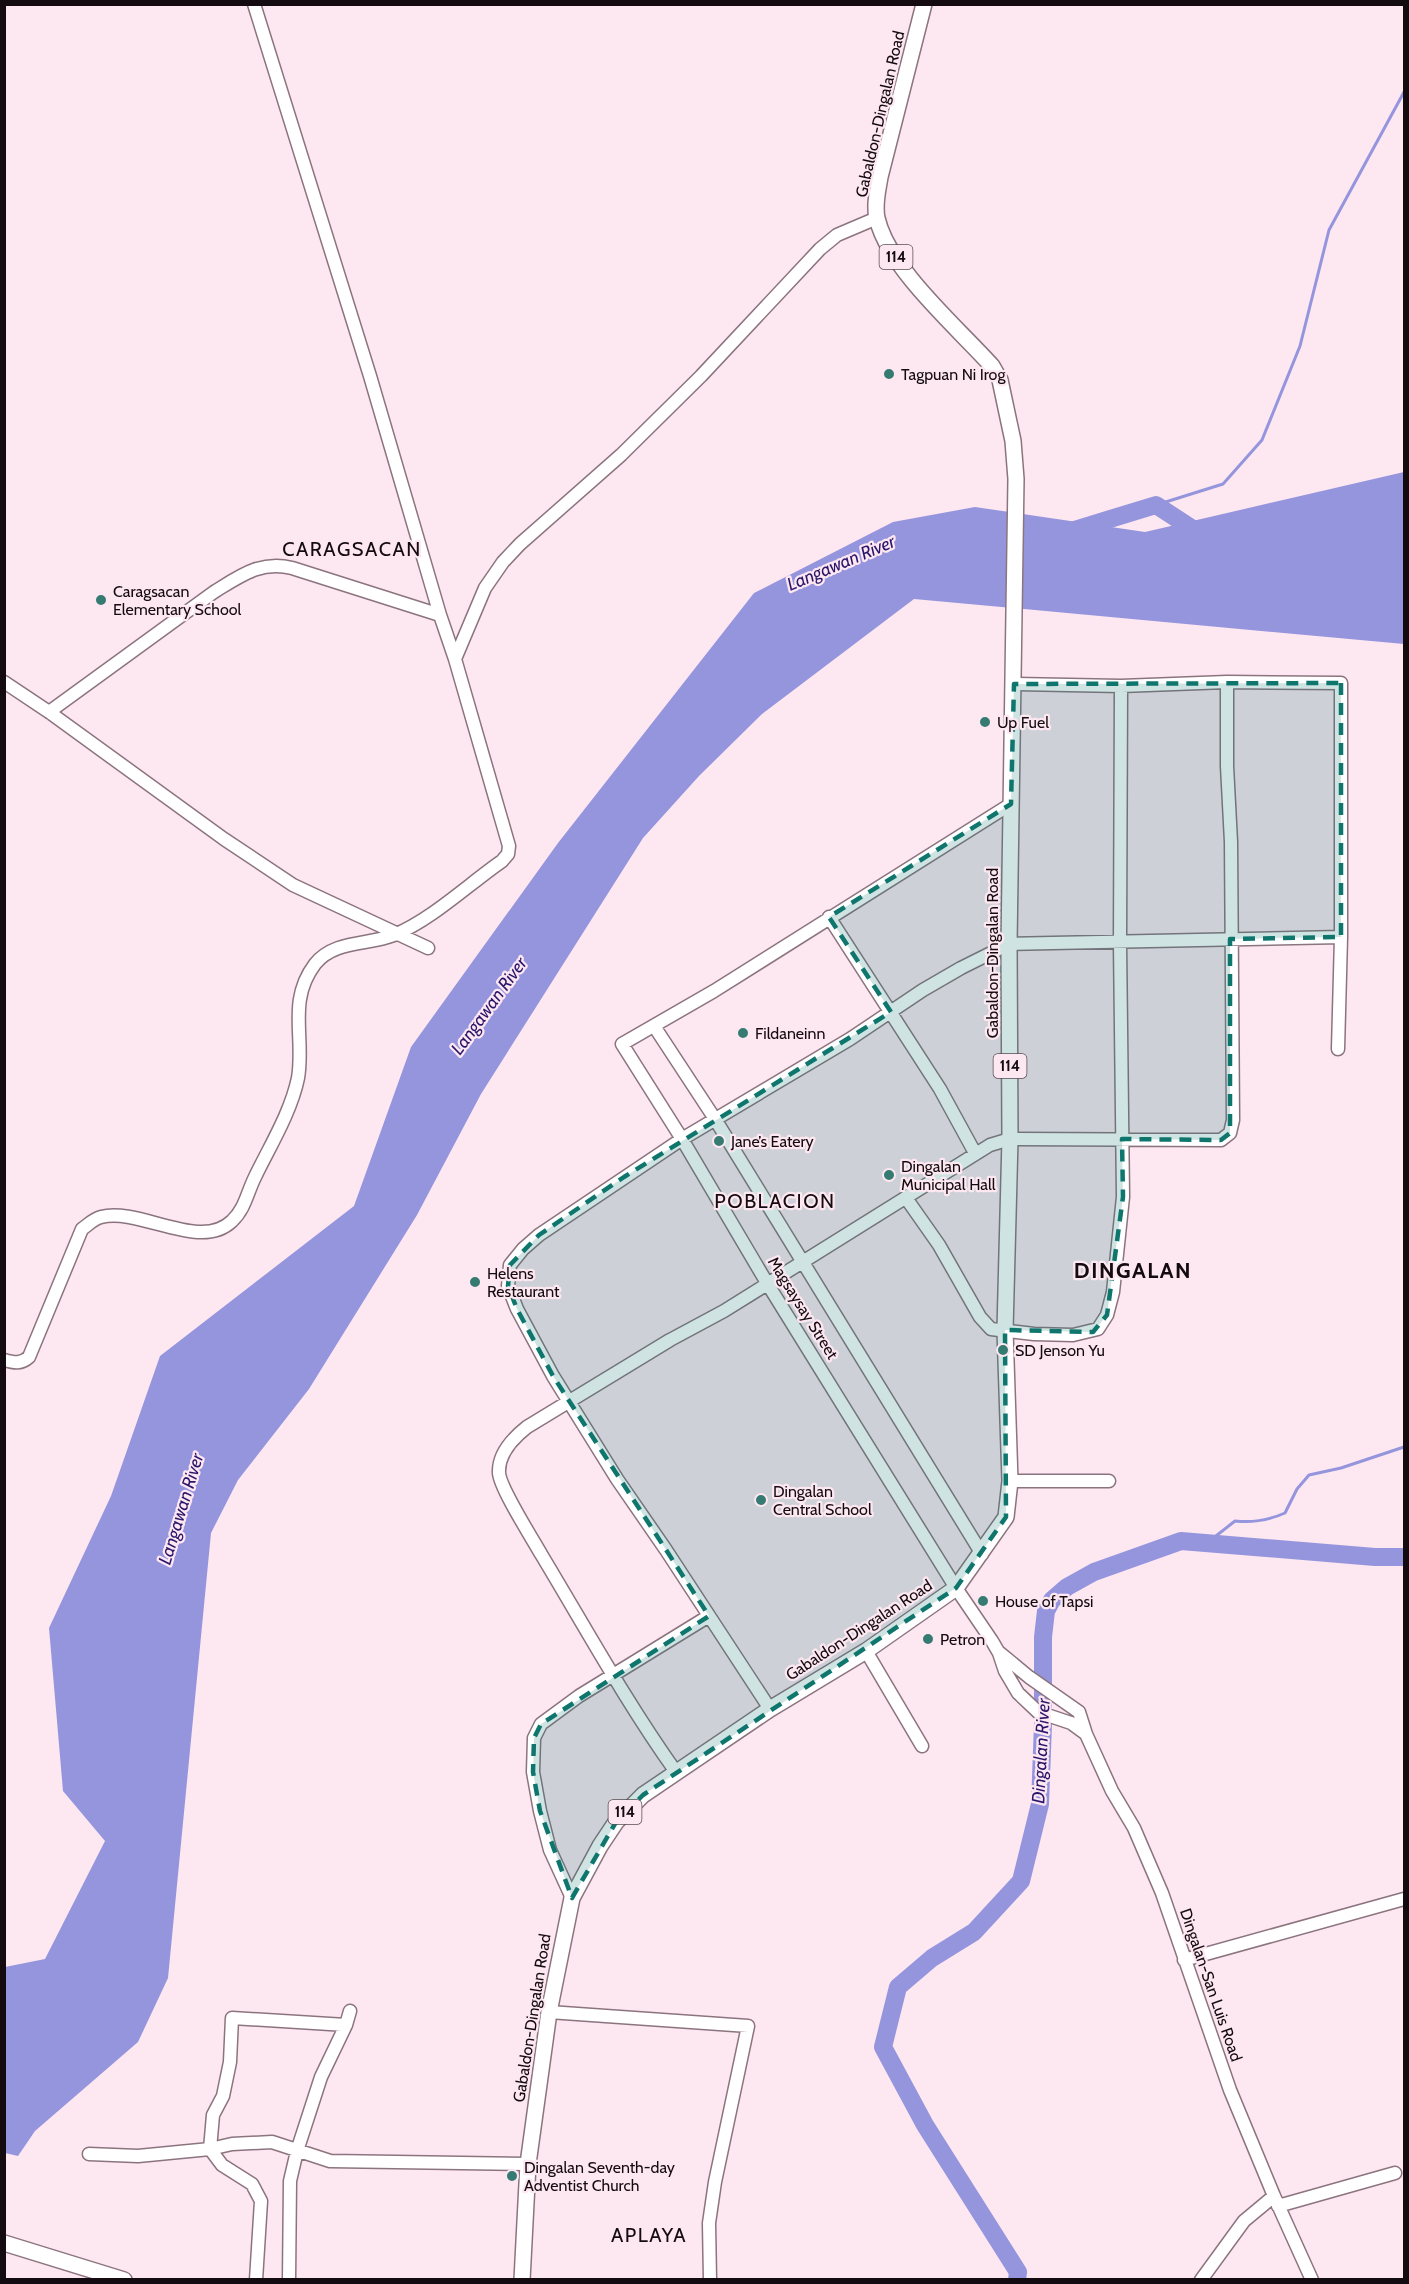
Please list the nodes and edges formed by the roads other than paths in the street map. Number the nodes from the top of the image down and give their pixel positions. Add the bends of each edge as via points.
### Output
1 (254, 4) edge
2 (924, 4) edge
3 (877, 218) junction
4 (440, 615) junction
5 (455, 659) junction
6 (4, 682) edge
7 (1227, 682) junction
8 (1014, 684) junction
9 (1121, 686) junction
10 (49, 712) junction
11 (1011, 804) junction
12 (830, 917) junction
13 (399, 933) junction
14 (1341, 936) junction
15 (1230, 939) junction
16 (1120, 943) junction
17 (1009, 944) junction
18 (428, 948) dead end
19 (891, 1012) junction
20 (654, 1026) junction
21 (1338, 1050) dead end
22 (715, 1119) junction
23 (682, 1139) junction
24 (1010, 1139) junction
25 (1122, 1139) junction
26 (975, 1153) junction
27 (906, 1198) junction
28 (802, 1261) junction
29 (767, 1282) junction
30 (1005, 1330) junction
31 (4, 1360) edge
32 (569, 1401) junction
33 (1010, 1481) junction
34 (1109, 1481) dead end
35 (982, 1554) junction
36 (956, 1588) junction
37 (709, 1616) junction
38 (866, 1652) junction
39 (999, 1653) junction
40 (614, 1676) junction
41 (770, 1709) junction
42 (1086, 1734) junction
43 (922, 1746) dead end
44 (676, 1772) junction
45 (572, 1898) junction
46 (1404, 1899) edge
47 (1184, 1960) junction
48 (350, 2011) dead end
49 (549, 2012) junction
50 (346, 2025) junction
51 (210, 2149) junction
52 (297, 2151) junction
53 (88, 2154) dead end
54 (528, 2164) junction
55 (1395, 2173) dead end
56 (1276, 2201) junction
57 (4, 2243) edge
58 (124, 2280) edge
59 (256, 2280) edge
60 (288, 2280) edge
61 (522, 2280) edge
62 (710, 2280) edge
63 (1201, 2280) edge
64 (1312, 2280) edge

1 - 4 street
2 - 3 main road, Gabaldon-Dingalan Road / 114 via 880,177
3 - 5 street via 837,235 820,249 621,455 520,544 485,588
3 - 8 main road, Gabaldon-Dingalan Road / 114 via 884,237 904,267 992,366 999,380 1013,441 1016,479
4 - 5 street
4 - 10 street via 292,568 266,566 214,592
5 - 13 street via 509,846 508,854 436,910
6 - 10 street
7 - 9 street
7 - 14 street via 1341,683
7 - 15 street
8 - 9 street
8 - 11 main road, Gabaldon-Dingalan Road / 114
9 - 16 street
10 - 13 street via 293,885
11 - 12 street
11 - 17 main road, Gabaldon-Dingalan Road / 114
12 - 19 street
12 - 20 street
13 - 18 street
13 - 31 street via 334,949 325,954 307,977 297,1015 298,1077 292,1098 244,1206 231,1222 215,1231 187,1232 154,1221 118,1216 92,1221 82,1230 29,1356 17,1363
14 - 15 street
14 - 21 street
15 - 16 street
15 - 25 street via 1230,1132 1221,1140
16 - 17 street
16 - 25 street
17 - 19 street via 961,968
17 - 24 main road, Gabaldon-Dingalan Road / 114
19 - 22 street
19 - 26 street
20 - 22 street, Magsaysay Street
20 - 23 street, Magsaysay Street via 622,1044
22 - 23 street
22 - 28 street, Magsaysay Street
23 - 29 street, Magsaysay Street
23 - 32 street via 539,1235 510,1265 508,1286 517,1309
24 - 25 street
24 - 26 street
24 - 30 main road, Gabaldon-Dingalan Road / 114
25 - 30 street via 1123,1197 1117,1271 1107,1315 1093,1332 1073,1335
26 - 27 street
27 - 28 street
27 - 30 street via 939,1245 980,1317 991,1329
28 - 29 street
28 - 35 street, Magsaysay Street
29 - 32 street
29 - 36 street, Magsaysay Street
30 - 33 main road, Gabaldon-Dingalan Road / 114
32 - 37 street
32 - 40 street via 516,1436 500,1463 499,1475 520,1519
33 - 34 street
33 - 35 main road, Gabaldon-Dingalan Road / 114 via 1006,1517
35 - 36 main road, Gabaldon-Dingalan Road / 114
36 - 38 main road, Gabaldon-Dingalan Road / 114
36 - 39 street, Magsaysay Street
37 - 40 street
37 - 41 street
38 - 41 main road, Gabaldon-Dingalan Road / 114
38 - 43 street
39 - 42 street, Dingalan-San Luis Road via 1072,1705 1083,1718
39 - 42 street via 1018,1694 1038,1712 1071,1723
40 - 44 street
40 - 45 street via 541,1724 534,1738 533,1772 540,1811 550,1850
41 - 44 main road, Gabaldon-Dingalan Road / 114
42 - 47 street, Dingalan-San Luis Road via 1134,1828 1162,1893
44 - 45 main road, Gabaldon-Dingalan Road / 114 via 643,1795 616,1822
45 - 49 main road, Gabaldon-Dingalan Road / 114
46 - 47 street
47 - 56 street, Dingalan-San Luis Road via 1230,2090
48 - 50 street
49 - 54 main road, Gabaldon-Dingalan Road / 114
49 - 62 street via 748,2026 715,2182 709,2223
50 - 51 street via 232,2018 230,2062 223,2096 213,2115
50 - 52 street via 321,2077
51 - 52 street via 272,2142
51 - 53 street via 138,2156
51 - 59 street via 222,2165 252,2184 261,2201
52 - 54 street via 330,2161
52 - 60 street via 290,2181
54 - 61 main road, Gabaldon-Dingalan Road / 114
55 - 56 street
56 - 63 street via 1244,2221
56 - 64 street, Dingalan-San Luis Road
57 - 58 main road

